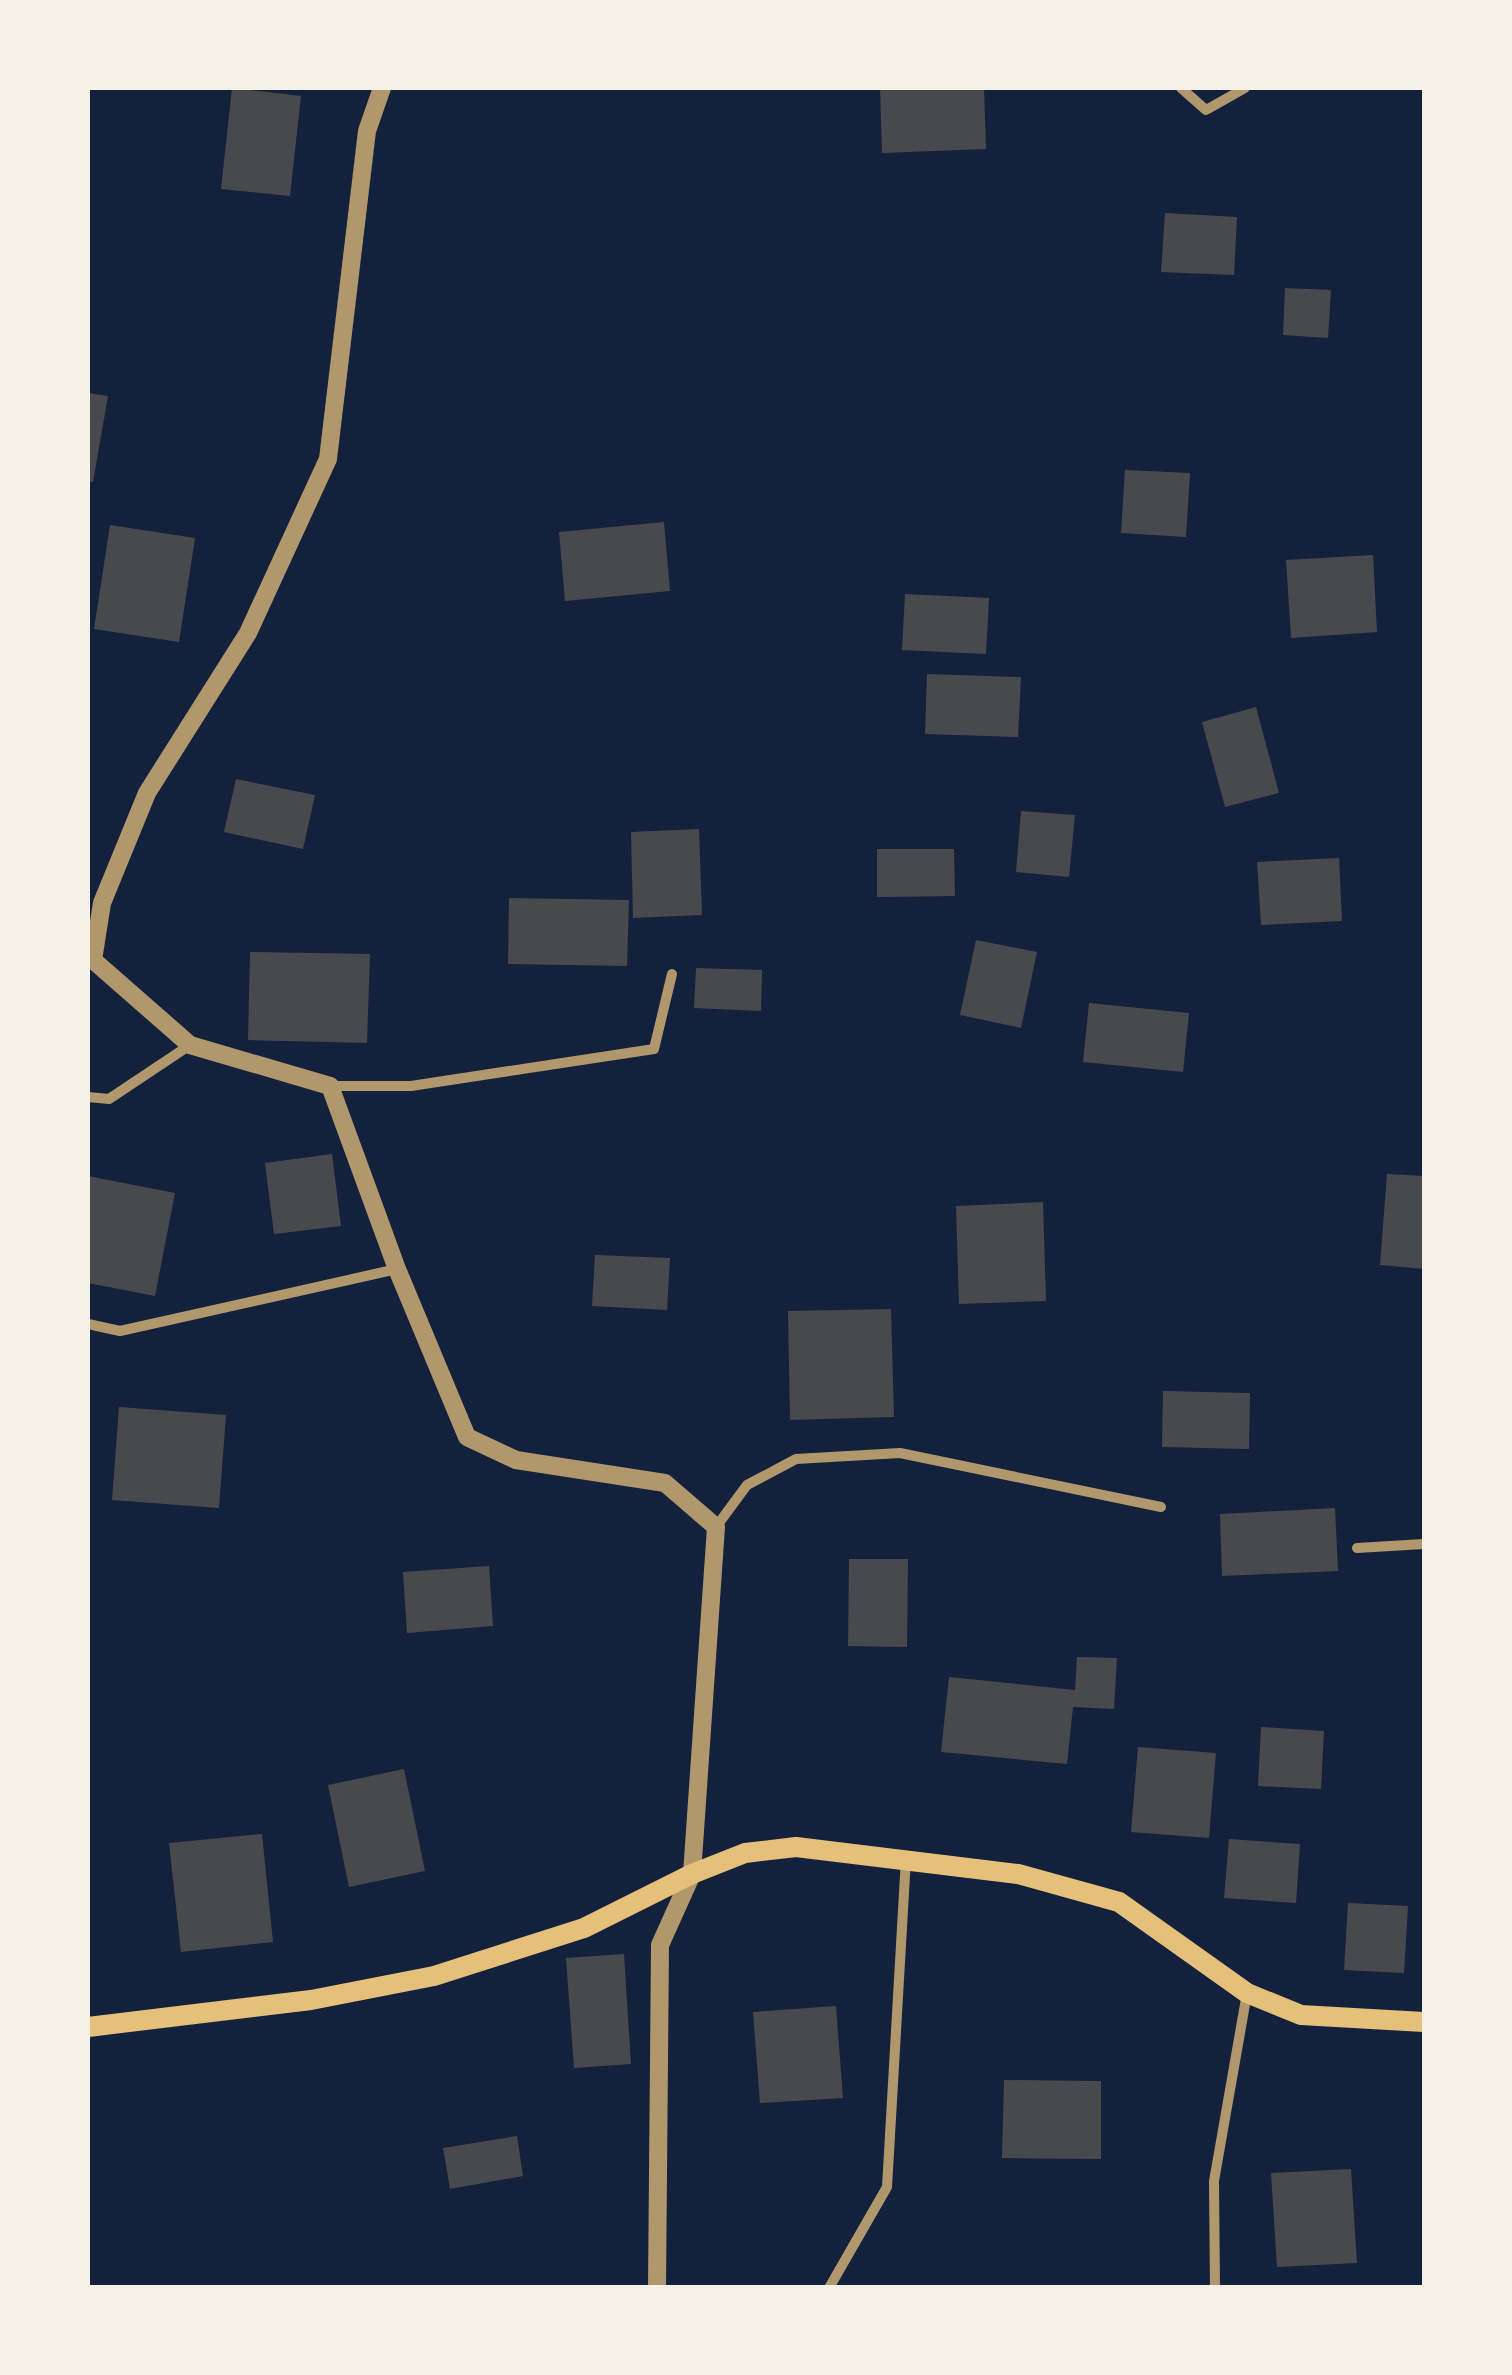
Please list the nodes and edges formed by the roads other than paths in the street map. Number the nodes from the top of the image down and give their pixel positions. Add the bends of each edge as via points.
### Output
1 (382, 88) edge
2 (1181, 88) edge
3 (1245, 88) edge
4 (672, 974) dead end
5 (190, 1046) junction
6 (330, 1086) junction
7 (88, 1097) edge
8 (397, 1269) junction
9 (88, 1324) edge
10 (1161, 1507) dead end
11 (716, 1527) junction
12 (1424, 1544) edge
13 (1357, 1548) dead end
14 (906, 1857) junction
15 (692, 1874) junction
16 (1247, 1993) junction
17 (1424, 2022) edge
18 (88, 2027) edge
19 (657, 2288) edge
20 (829, 2288) edge
21 (1216, 2288) edge

1 - 5 street via 366,130 328,460 248,633 147,793 102,903 93,960
2 - 3 street via 1206,110
4 - 6 street via 654,1049 411,1086
5 - 6 street
5 - 7 street via 109,1099
6 - 8 street
8 - 9 street via 120,1331
8 - 11 street via 467,1437 516,1460 666,1483
10 - 11 street via 900,1453 796,1460 746,1485
11 - 15 street
12 - 13 street
14 - 15 main road via 796,1847 744,1854
14 - 16 main road via 1018,1874 1119,1902
14 - 20 street via 887,2187
15 - 18 main road via 584,1928 434,1976 311,2000
15 - 19 street via 660,1945
16 - 17 main road via 1301,2015
16 - 21 street via 1214,2181

